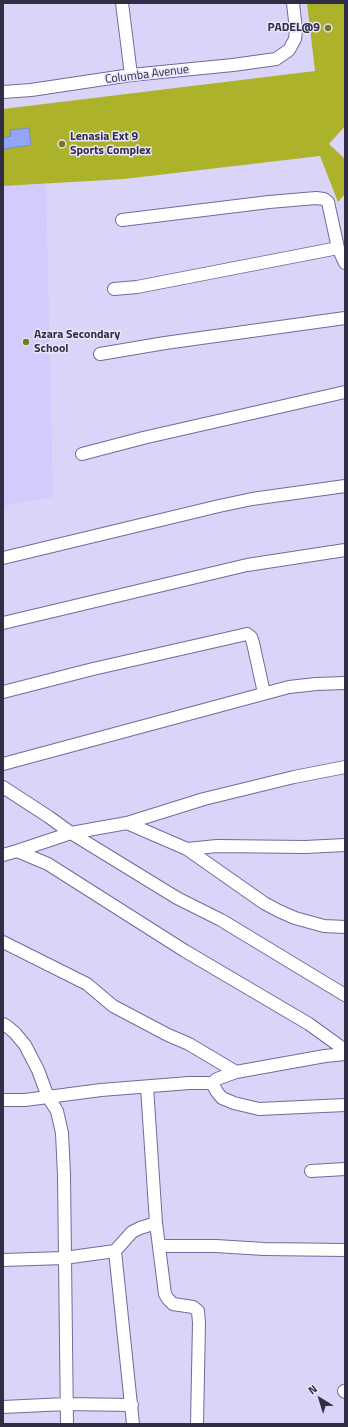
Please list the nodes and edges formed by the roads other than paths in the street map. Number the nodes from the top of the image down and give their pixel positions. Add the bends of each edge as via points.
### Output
1 (122, 3) edge
2 (293, 3) edge
3 (130, 75) junction
4 (3, 92) edge
5 (122, 220) dead end
6 (338, 248) junction
7 (345, 263) edge
8 (114, 289) dead end
9 (345, 318) edge
10 (100, 354) dead end
11 (345, 392) edge
12 (82, 454) dead end
13 (345, 486) edge
14 (345, 550) edge
15 (3, 558) edge
16 (3, 622) edge
17 (345, 683) edge
18 (3, 692) edge
19 (264, 693) junction
20 (3, 764) edge
21 (345, 767) edge
22 (3, 787) edge
23 (126, 823) junction
24 (70, 833) junction
25 (345, 845) edge
26 (187, 849) junction
27 (17, 851) junction
28 (3, 855) edge
29 (345, 927) edge
30 (3, 942) edge
31 (345, 996) edge
32 (3, 1024) edge
33 (345, 1050) edge
34 (345, 1054) edge
35 (236, 1072) junction
36 (212, 1083) junction
37 (147, 1087) junction
38 (48, 1096) junction
39 (3, 1100) edge
40 (345, 1105) edge
41 (345, 1169) edge
42 (311, 1171) dead end
43 (156, 1223) junction
44 (160, 1246) junction
45 (345, 1250) edge
46 (115, 1251) junction
47 (64, 1258) junction
48 (3, 1260) edge
49 (66, 1404) junction
50 (132, 1405) junction
51 (3, 1407) edge
52 (67, 1424) edge
53 (133, 1424) edge
54 (196, 1424) edge

1 - 3 street
2 - 3 street, Columba Avenue via 295,39 289,50 280,57
3 - 4 street, Columba Avenue
5 - 6 street via 269,202 324,199 329,204
6 - 7 street
6 - 8 street via 137,287
9 - 10 street
11 - 12 street
13 - 15 street via 226,504
14 - 16 street via 247,565
17 - 19 street via 289,687
18 - 19 street via 247,634 251,637
19 - 20 street
21 - 23 street via 204,799
22 - 24 street
23 - 24 street
23 - 26 street
24 - 27 street
24 - 31 street via 177,898 221,920
25 - 26 street via 305,848 217,846
26 - 29 street via 279,911 324,926
27 - 28 street
27 - 33 street via 68,876 185,951 309,1024
30 - 35 street via 87,984 113,1006 189,1044
32 - 38 street via 25,1045
34 - 35 street
35 - 36 street
36 - 37 street
36 - 40 street via 222,1098 259,1109
37 - 38 street
37 - 43 street
38 - 39 street
38 - 47 street via 57,1111 62,1133
41 - 42 street
43 - 44 street
43 - 46 street via 132,1232
44 - 45 street
44 - 54 street via 166,1297 173,1304 193,1307 198,1311
46 - 47 street
46 - 50 street
47 - 48 street
47 - 49 street
49 - 50 street
49 - 51 street
49 - 52 street
50 - 53 street

